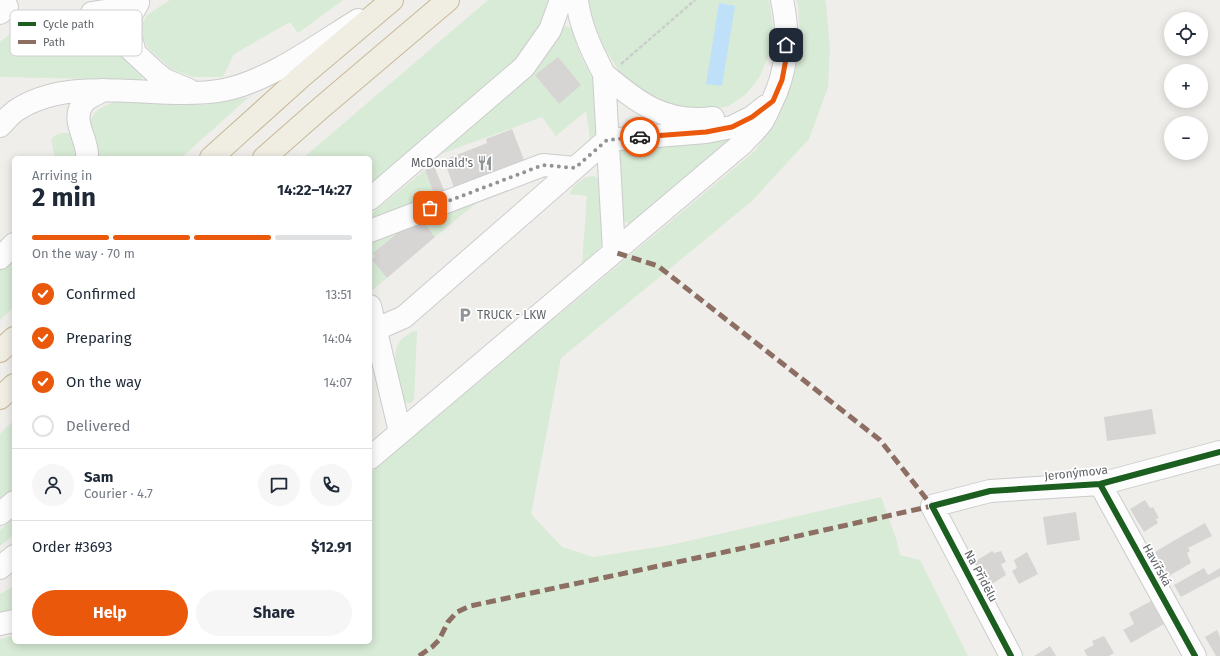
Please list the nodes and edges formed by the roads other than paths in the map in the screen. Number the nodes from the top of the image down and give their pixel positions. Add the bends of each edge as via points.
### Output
1 (391, 0) edge
2 (448, 0) edge
3 (561, 0) edge
4 (577, 0) edge
5 (782, 0) edge
6 (141, 2) edge
7 (112, 10) edge
8 (135, 10) edge
9 (786, 31) junction
10 (138, 56) edge
11 (610, 71) junction
12 (103, 90) junction
13 (202, 92) junction
14 (773, 101) junction
15 (0, 126) edge
16 (607, 140) junction
17 (87, 156) edge
18 (213, 156) edge
19 (266, 156) edge
20 (575, 168) junction
21 (372, 197) edge
22 (372, 230) edge
23 (12, 246) edge
24 (614, 252) junction
25 (0, 258) edge
26 (373, 331) edge
27 (12, 340) edge
28 (0, 351) edge
29 (12, 387) edge
30 (0, 398) edge
31 (400, 432) junction
32 (1220, 452) edge
33 (372, 455) edge
34 (1100, 484) junction
35 (12, 504) edge
36 (932, 506) joint
37 (0, 514) edge
38 (12, 558) edge
39 (0, 568) edge
40 (12, 621) edge
41 (0, 624) edge
42 (1011, 656) edge
43 (1195, 656) edge

1 - 13 street via 267,74 224,90
1 - 18 highway
2 - 19 highway
3 - 21 street via 550,30 524,67
4 - 11 street via 584,31 594,56
5 - 9 street
6 - 7 street
6 - 8 street
9 - 11 street via 780,59 769,82 755,101 727,116 687,119 648,108 627,94
9 - 14 street via 786,59 782,80
10 - 13 street via 165,80 188,90
11 - 16 street
12 - 13 street
12 - 15 street via 73,90 44,96 19,108
12 - 17 street via 85,101 79,113
14 - 16 street via 752,117 732,127 706,132
14 - 24 street via 762,122 743,143
16 - 20 street
16 - 24 street
20 - 22 street via 543,165
20 - 26 street via 404,317
23 - 25 street
24 - 31 street
26 - 31 street
27 - 28 highway
29 - 30 highway
31 - 33 street
32 - 34 street, Jeronýmova
34 - 36 street, Jeronýmova via 990,491
34 - 43 street, Havířská
35 - 37 street
36 - 42 street, Na Přídělu
38 - 39 street
40 - 41 street

